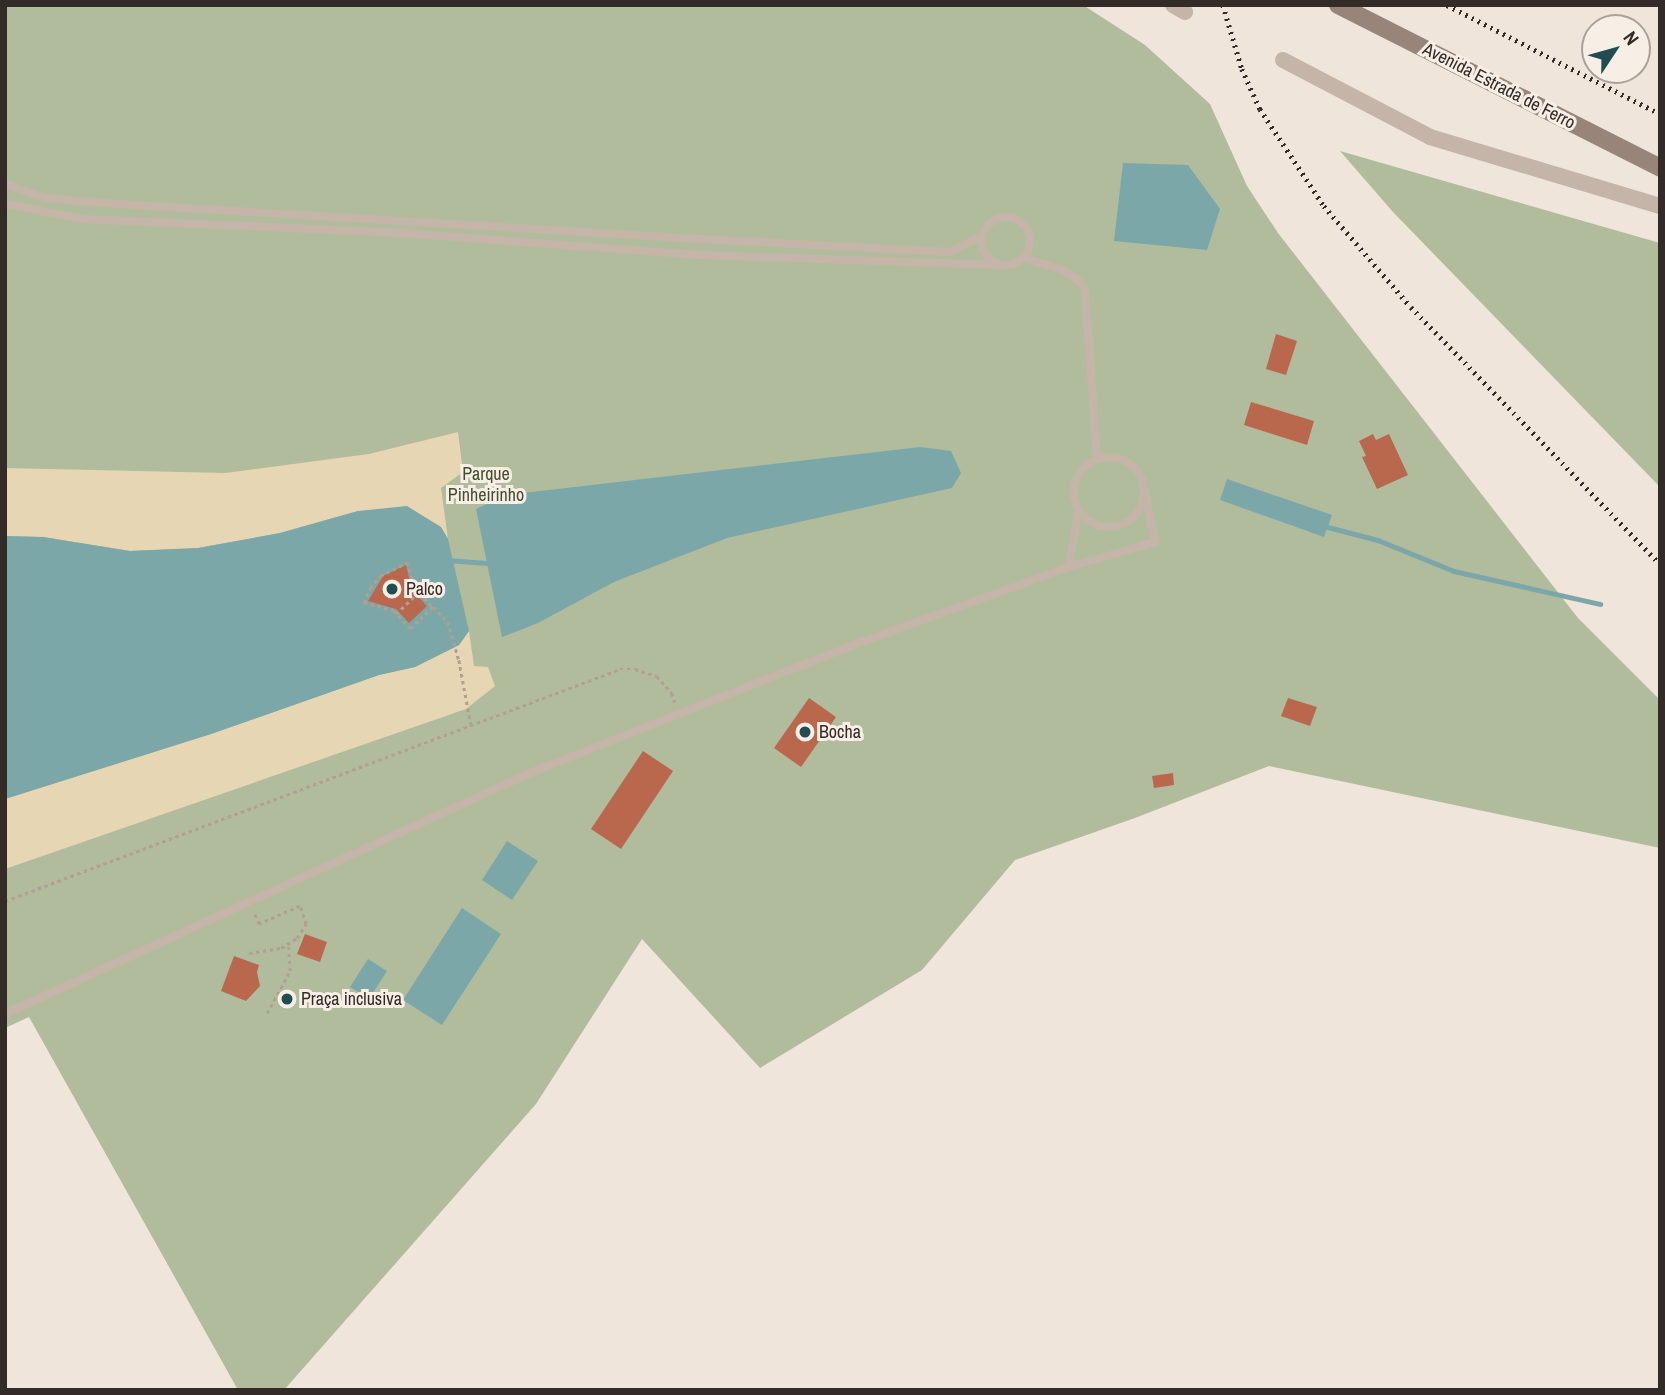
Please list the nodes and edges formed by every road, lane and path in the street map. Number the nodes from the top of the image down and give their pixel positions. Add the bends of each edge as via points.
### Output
1 (1338, 5) edge
2 (1283, 60) dead end
3 (1660, 168) edge
4 (5, 184) edge
5 (5, 204) edge
6 (1660, 206) edge
7 (981, 236) junction
8 (1024, 258) junction
9 (1001, 265) junction
10 (1097, 458) junction
11 (1144, 488) junction
12 (1079, 511) junction
13 (1069, 567) junction
14 (419, 592) junction
15 (433, 607) junction
16 (396, 614) junction
17 (679, 713) junction
18 (471, 725) junction
19 (5, 901) edge
20 (248, 902) junction
21 (288, 943) junction
22 (249, 953) dead end
23 (267, 1013) dead end
24 (5, 1014) edge

1 - 3 main road, Avenida Estrada de Ferro
2 - 6 street via 1430,137
4 - 7 lane via 44,198 118,204 700,239 950,252
5 - 9 lane via 82,219 400,233 699,254
7 - 8 lane via 998,218 1022,223 1030,246
7 - 9 lane via 989,260
8 - 9 lane via 1014,265
8 - 10 lane via 1061,269 1086,290
10 - 11 lane via 1128,462 1139,473
10 - 12 lane via 1083,467 1075,480 1073,496
11 - 12 lane via 1134,518 1121,526 1105,528 1090,523
11 - 13 lane via 1155,542
12 - 13 lane
13 - 17 lane
14 - 15 path
14 - 16 path
14 - 16 path via 407,562 380,576 364,603
15 - 16 path via 410,629
15 - 18 path via 448,622
17 - 18 path via 672,693 657,676 620,669
17 - 20 lane via 530,773
18 - 19 path
20 - 21 path via 259,924 300,906 306,924
20 - 24 lane
21 - 22 path
21 - 23 path via 290,971

